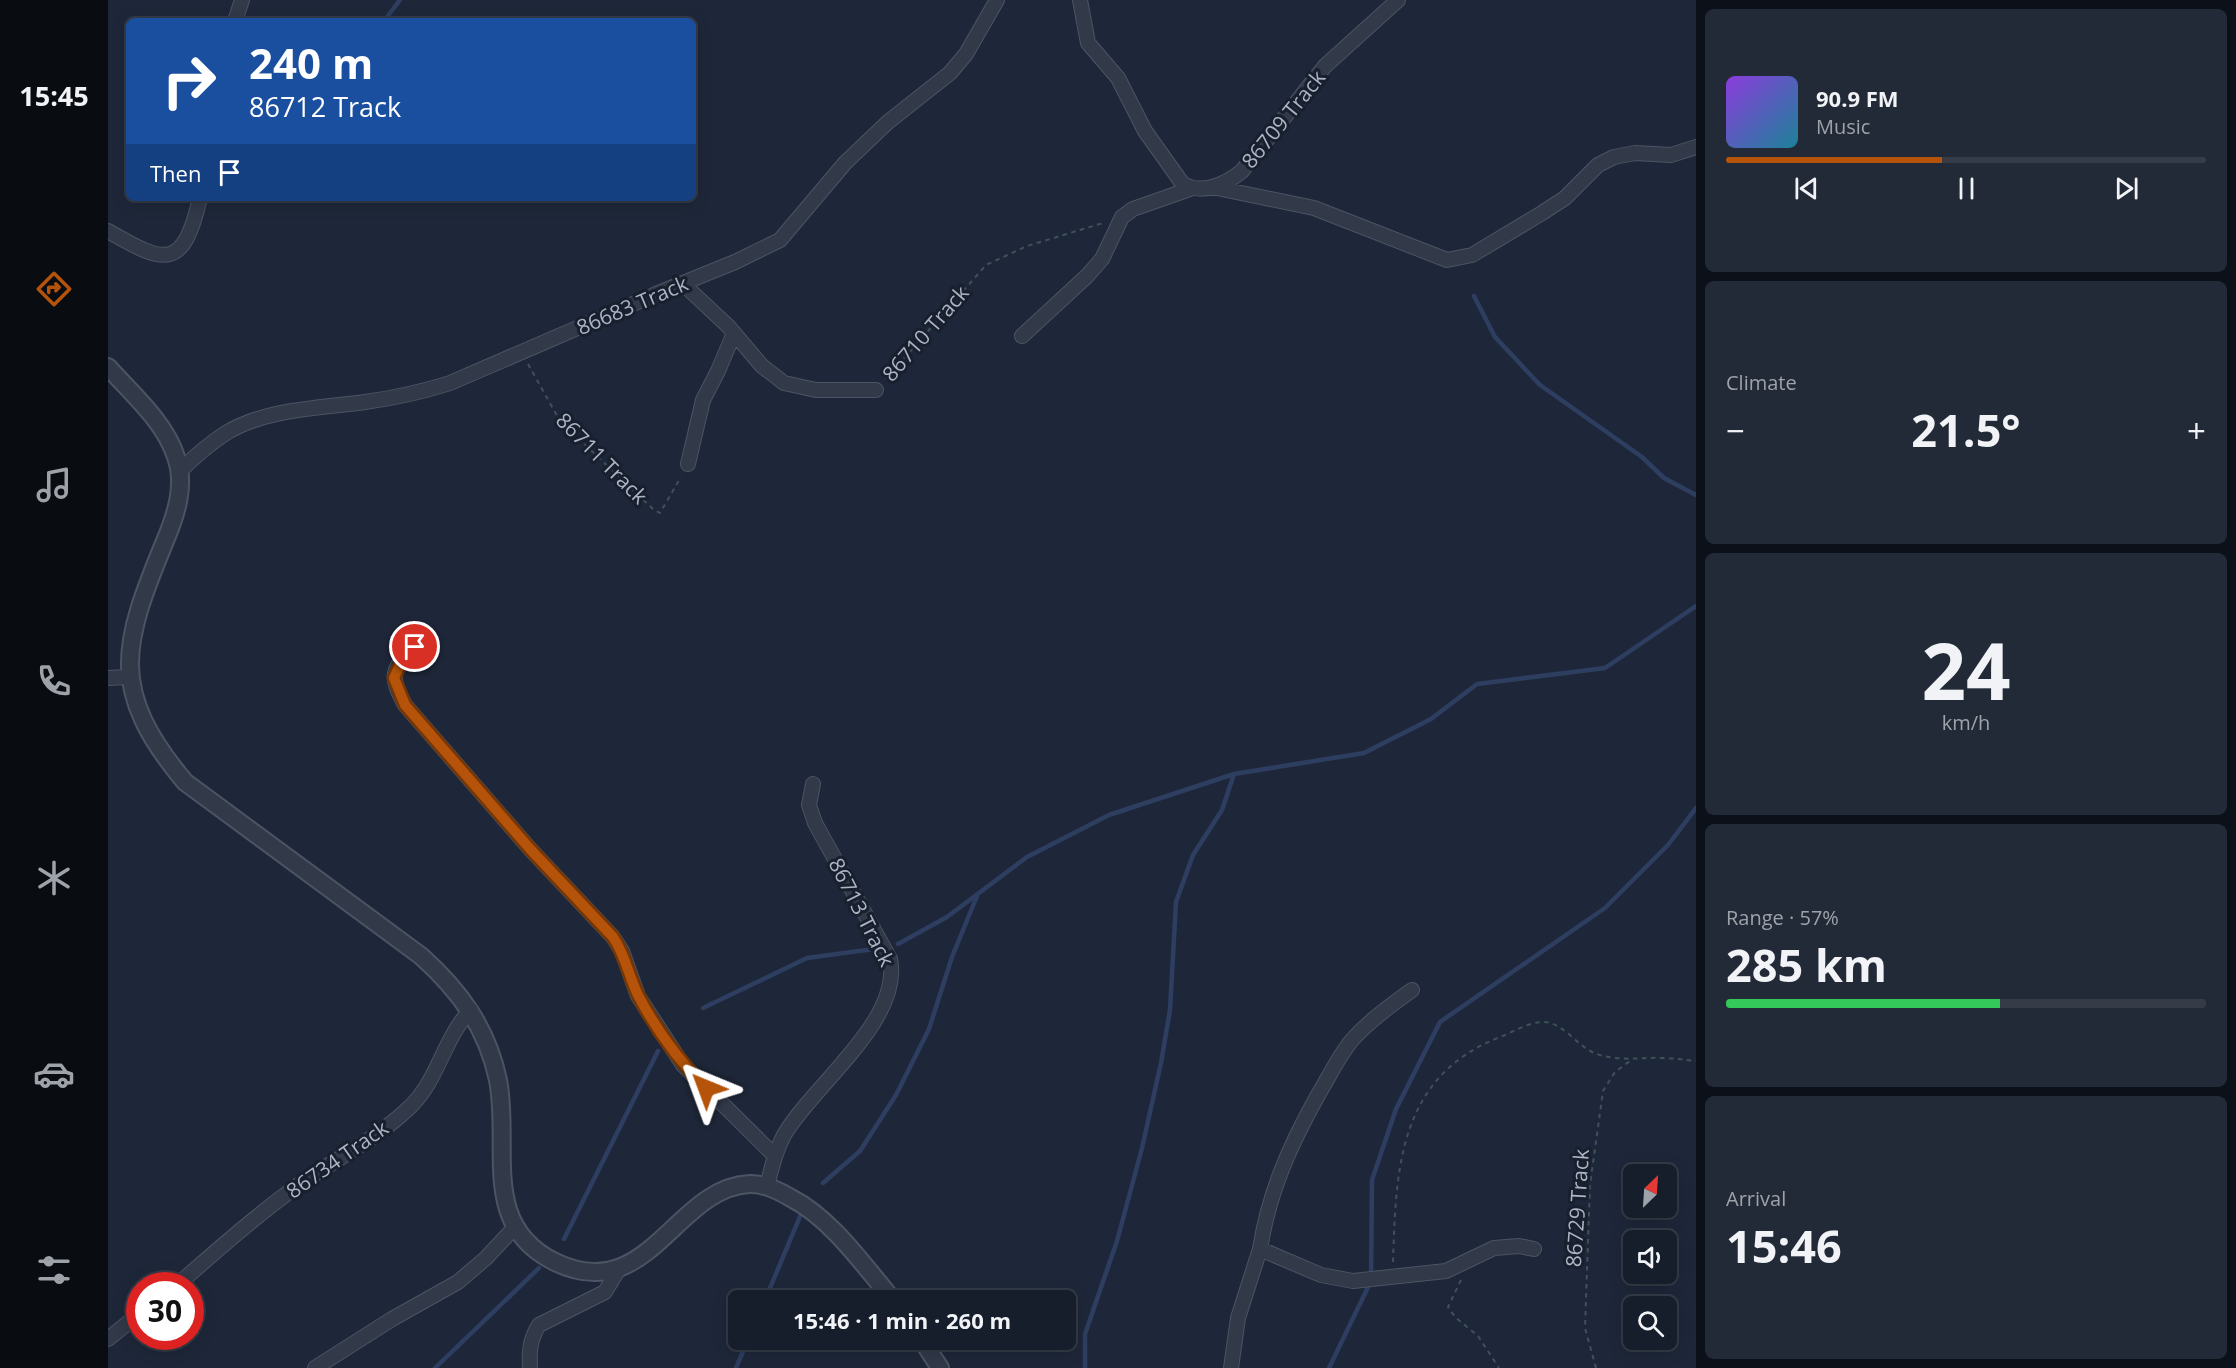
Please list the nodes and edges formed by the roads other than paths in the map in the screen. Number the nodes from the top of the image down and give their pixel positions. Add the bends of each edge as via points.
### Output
1 (242, 0) edge
2 (998, 0) edge
3 (1080, 0) edge
4 (1398, 0) edge
5 (236, 18) edge
6 (1696, 147) edge
7 (1212, 187) junction
8 (1190, 189) junction
9 (199, 201) edge
10 (108, 231) edge
11 (682, 283) junction
12 (734, 333) junction
13 (1022, 336) dead end
14 (108, 367) edge
15 (876, 390) road end
16 (688, 464) road end
17 (180, 471) junction
18 (415, 647) dead end
19 (128, 677) junction
20 (108, 678) edge
21 (813, 784) dead end
22 (1412, 990) dead end
23 (471, 1010) junction
24 (774, 1155) junction
25 (767, 1187) junction
26 (515, 1227) junction
27 (1260, 1249) junction
28 (1534, 1249) dead end
29 (620, 1267) junction
30 (193, 1272) edge
31 (884, 1290) edge
32 (126, 1325) edge
33 (108, 1340) edge
34 (928, 1350) edge
35 (315, 1368) edge
36 (530, 1368) edge
37 (940, 1368) edge
38 (1231, 1368) edge

1 - 5 street
2 - 11 street, 86683 Track via 950,73 845,163 780,240
3 - 8 street via 1088,43 1118,78 1145,130
4 - 7 street, 86709 Track via 1325,66 1242,171 1228,182
6 - 7 street via 1671,154 1614,156 1598,165 1550,208 1472,255 1446,260 1314,208
7 - 8 street, 86709 Track
8 - 13 street via 1142,205 1122,217 1102,259
9 - 10 street via 185,243 166,257 139,249
11 - 12 street, 86710 Track
11 - 17 street, 86683 Track via 420,393 316,408 247,424 227,432
12 - 15 street, 86710 Track via 762,366 784,383 816,390
12 - 16 street via 703,400
14 - 17 street via 163,430
17 - 19 street via 174,520 136,610
18 - 24 street via 404,656 394,678 405,705 613,937 638,996 683,1065
19 - 20 street
19 - 23 street via 143,726 185,782 421,956
21 - 24 street, 86713 Track via 809,805 816,823 890,959 894,974 883,1007 798,1115
22 - 27 street via 1352,1040 1336,1062 1285,1157 1270,1199
23 - 26 street via 498,1080 504,1195
23 - 30 street, 86734 Track via 458,1025 438,1069 412,1104 375,1137 285,1194
24 - 25 street, 86713 Track
25 - 29 street via 749,1184 707,1200 646,1253
25 - 31 street via 793,1198 815,1215
26 - 29 street via 537,1253 559,1264 580,1271
26 - 35 street via 458,1282
27 - 28 street via 1337,1279 1371,1281 1446,1271 1506,1247
27 - 38 street via 1238,1318
29 - 36 street via 605,1292 539,1325 529,1349
32 - 33 street
34 - 37 street

